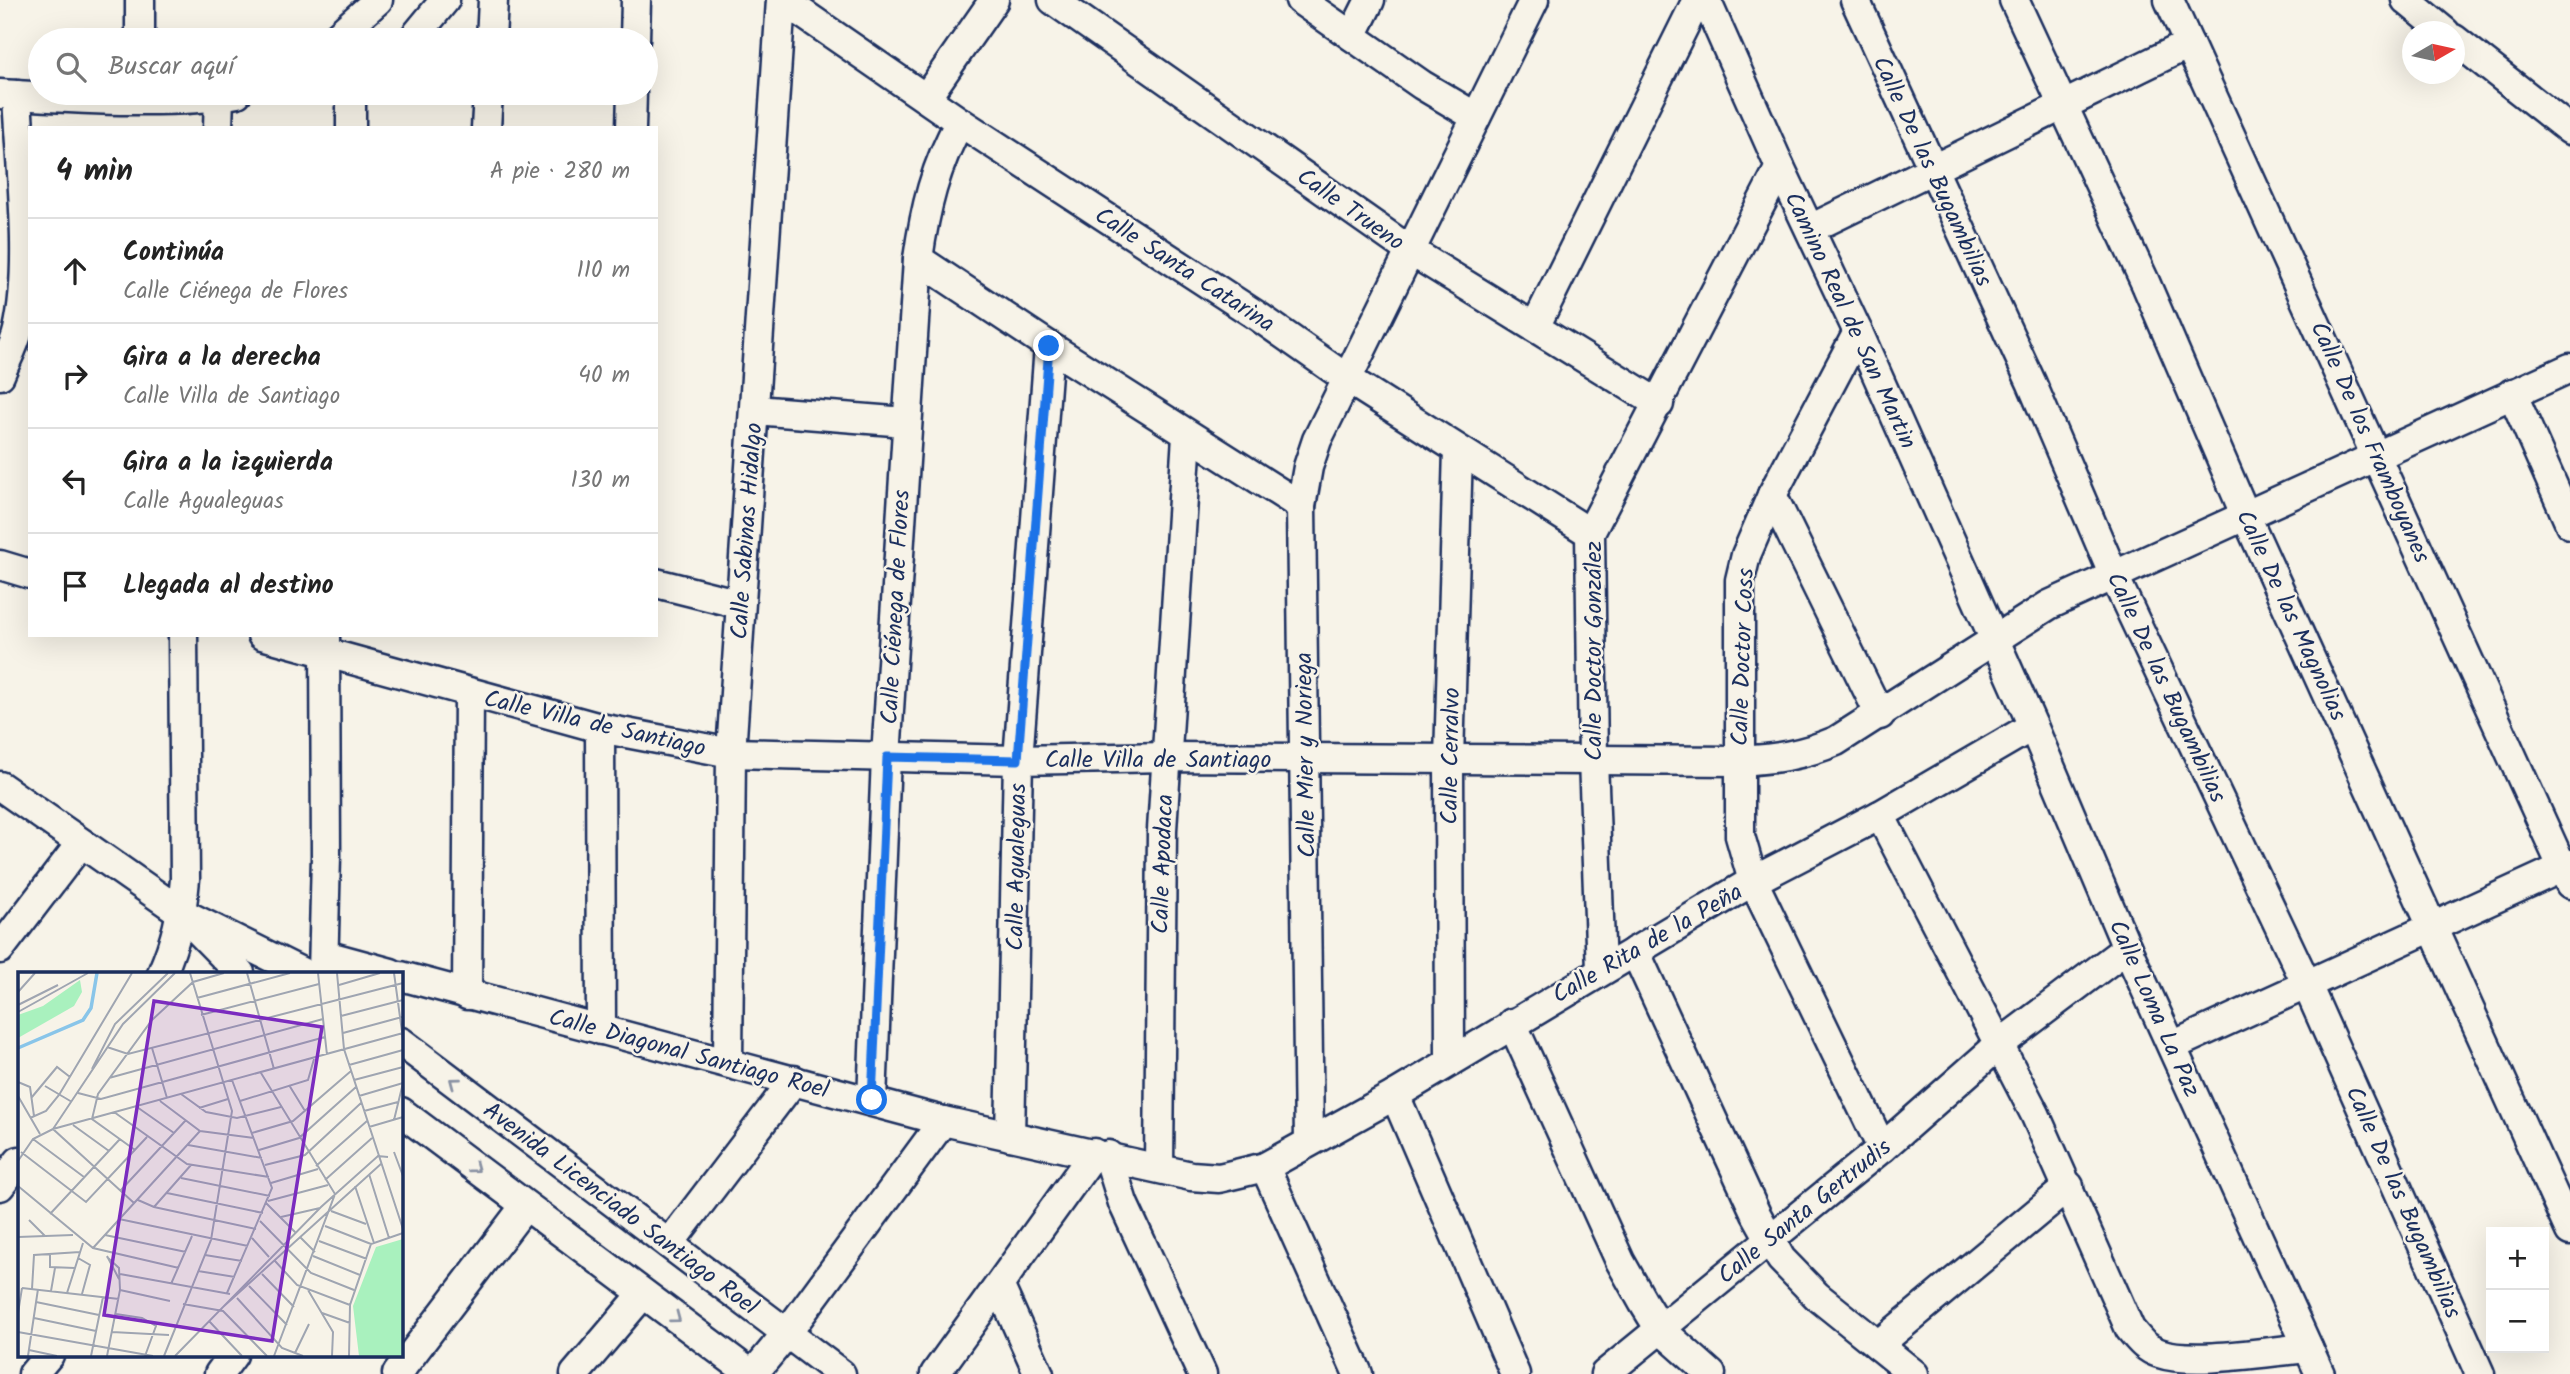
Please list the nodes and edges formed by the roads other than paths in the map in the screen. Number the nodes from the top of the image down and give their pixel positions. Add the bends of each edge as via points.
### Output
1 (139, 0) edge
2 (378, 0) edge
3 (445, 0) edge
4 (493, 0) edge
5 (636, 0) edge
6 (782, 0) edge
7 (994, 0) edge
8 (1053, 0) edge
9 (1300, 0) edge
10 (1370, 0) edge
11 (1534, 0) edge
12 (1697, 0) edge
13 (1706, 0) edge
14 (1855, 0) edge
15 (2014, 0) edge
16 (2169, 0) edge
17 (2406, 0) edge
18 (2432, 21) edge
19 (140, 28) edge
20 (346, 28) edge
21 (422, 28) edge
22 (492, 28) edge
23 (635, 28) edge
24 (1352, 36) junction
25 (2189, 44) junction
26 (2465, 47) edge
27 (9, 94) edge
28 (28, 94) edge
29 (926, 98) junction
30 (2064, 104) junction
31 (225, 105) edge
32 (351, 105) edge
33 (487, 105) edge
34 (632, 105) edge
35 (1476, 117) junction
36 (960, 122) junction
37 (219, 126) edge
38 (351, 126) edge
39 (486, 126) edge
40 (631, 126) edge
41 (2570, 130) edge
42 (1780, 167) junction
43 (1931, 167) junction
44 (1810, 229) junction
45 (1409, 250) junction
46 (918, 259) junction
47 (1536, 326) junction
48 (1858, 332) junction
49 (1049, 346) junction
50 (2570, 368) edge
51 (0, 375) edge
52 (1346, 378) junction
53 (2512, 393) junction
54 (1659, 404) junction
55 (755, 410) junction
56 (906, 422) junction
57 (1187, 436) junction
58 (1458, 450) junction
59 (2377, 456) junction
60 (1772, 495) junction
61 (1301, 506) junction
62 (2245, 514) junction
63 (2570, 524) edge
64 (1590, 533) junction
65 (0, 565) edge
66 (28, 573) edge
67 (2114, 576) junction
68 (658, 584) edge
69 (740, 604) junction
70 (183, 637) edge
71 (278, 637) edge
72 (1996, 640) junction
73 (325, 643) edge
74 (469, 694) junction
75 (1880, 715) junction
76 (2033, 726) junction
77 (600, 728) junction
78 (731, 753) junction
79 (887, 757) junction
80 (1167, 757) junction
81 (1306, 758) junction
82 (1449, 759) junction
83 (1018, 760) junction
84 (1593, 760) junction
85 (1739, 761) junction
86 (0, 786) edge
87 (1880, 815) junction
88 (82, 843) junction
89 (2567, 872) edge
90 (1753, 881) junction
91 (182, 913) junction
92 (2432, 928) junction
93 (2127, 948) junction
94 (0, 949) edge
95 (1635, 951) junction
96 (324, 964) edge
97 (1601, 970) junction
98 (162, 972) edge
99 (239, 972) edge
100 (301, 972) edge
101 (384, 972) edge
102 (402, 976) edge
103 (2307, 985) junction
104 (467, 995) junction
105 (1511, 1023) junction
106 (601, 1030) junction
107 (402, 1043) edge
108 (2000, 1044) junction
109 (2172, 1046) junction
110 (728, 1062) junction
111 (1450, 1062) junction
112 (794, 1080) junction
113 (1395, 1095) junction
114 (872, 1100) junction
115 (404, 1120) edge
116 (943, 1121) junction
117 (1010, 1136) junction
118 (1309, 1141) junction
119 (1882, 1147) junction
120 (1101, 1154) junction
121 (18, 1162) edge
122 (1265, 1167) junction
123 (1159, 1168) junction
124 (0, 1186) edge
125 (2069, 1186) junction
126 (526, 1206) junction
127 (2570, 1231) edge
128 (1770, 1241) junction
129 (669, 1244) junction
130 (1000, 1287) junction
131 (643, 1294) junction
132 (1659, 1328) junction
133 (787, 1333) junction
134 (1878, 1345) junction
135 (2308, 1348) junction
136 (48, 1356) edge
137 (232, 1356) edge
138 (33, 1374) edge
139 (219, 1374) edge
140 (397, 1374) edge
141 (575, 1374) edge
142 (752, 1374) edge
143 (841, 1374) edge
144 (935, 1374) edge
145 (1039, 1374) edge
146 (1202, 1374) edge
147 (1358, 1374) edge
148 (1515, 1374) edge
149 (1605, 1374) edge
150 (1711, 1374) edge
151 (1914, 1374) edge
152 (2320, 1374) edge
153 (2480, 1374) edge

1 - 19 street
2 - 20 street
3 - 21 street
4 - 22 street
5 - 23 street
6 - 29 street, Calle Santa Catarina
6 - 55 street, Calle Sabinas Hidalgo
7 - 29 street
8 - 45 street, Calle Trueno
9 - 24 street
10 - 24 street
11 - 35 street, Calle Mier y Noriega
12 - 47 street
13 - 42 street, Camino Real de San Martin
14 - 43 street, Calle De las Bugambilias
15 - 30 street, Calle De las Magnolias
16 - 25 street, Calle De los Framboyanes
17 - 18 street
24 - 35 street
25 - 30 street
25 - 59 street, Calle De los Framboyanes
26 - 41 street
27 - 28 street
27 - 51 street via 23,306 18,333
29 - 36 street, Calle Santa Catarina
30 - 43 street
30 - 62 street, Calle De las Magnolias
31 - 37 street
32 - 38 street
33 - 39 street
34 - 40 street
35 - 45 street, Calle Mier y Noriega
36 - 46 street, Calle Ciénega de Flores via 925,207
36 - 52 street, Calle Santa Catarina
42 - 44 street, Camino Real de San Martin
42 - 54 street, Calle Doctor González
43 - 44 street
43 - 67 street, Calle De las Bugambilias via 2032,384
44 - 48 street, Camino Real de San Martin
45 - 47 street, Calle Trueno
45 - 52 street, Calle Mier y Noriega
46 - 49 street
46 - 56 street, Calle Ciénega de Flores
47 - 54 street, Calle Trueno
48 - 60 street, Calle Doctor Coss
48 - 72 street, Camino Real de San Martin
49 - 57 street
49 - 83 street, Calle Agualeguas
50 - 53 street, Calle Villa de Santiago
52 - 58 street, Calle Santa Catarina
52 - 61 street, Calle Mier y Noriega via 1317,440
53 - 59 street, Calle Villa de Santiago
53 - 63 street
54 - 64 street, Calle Doctor González
55 - 56 street
55 - 69 street, Calle Sabinas Hidalgo
56 - 79 street, Calle Ciénega de Flores
57 - 61 street
57 - 80 street, Calle Apodaca
58 - 64 street, Calle Santa Catarina
58 - 82 street, Calle Cerralvo
59 - 62 street, Calle Villa de Santiago
59 - 89 street, Calle De los Framboyanes
60 - 75 street
60 - 85 street, Calle Doctor Coss via 1740,580
61 - 81 street, Calle Mier y Noriega
62 - 67 street, Calle Villa de Santiago
62 - 92 street, Calle De las Magnolias
64 - 84 street, Calle Doctor González
65 - 66 street
67 - 72 street, Calle Villa de Santiago via 2049,605
67 - 103 street, Calle De las Bugambilias
68 - 69 street
69 - 78 street, Calle Sabinas Hidalgo
70 - 91 street via 186,840
71 - 73 street, Calle Villa de Santiago
72 - 75 street, Calle Villa de Santiago
72 - 76 street, Calle Loma La Paz
73 - 74 street, Calle Villa de Santiago
73 - 96 street
74 - 77 street, Calle Villa de Santiago
74 - 104 street
75 - 85 street, Calle Villa de Santiago via 1810,753
76 - 87 street, Calle Rita de la Peña
76 - 93 street, Calle Loma La Paz
77 - 78 street, Calle Villa de Santiago
77 - 106 street
78 - 79 street, Calle Villa de Santiago
78 - 110 street, Calle Sabinas Hidalgo
79 - 83 street, Calle Villa de Santiago
79 - 114 street, Calle Ciénega de Flores
80 - 81 street, Calle Villa de Santiago
80 - 83 street, Calle Villa de Santiago
80 - 123 street, Calle Apodaca via 1159,937
81 - 82 street, Calle Villa de Santiago
81 - 118 street, Calle Mier y Noriega
82 - 84 street, Calle Villa de Santiago
82 - 111 street, Calle Cerralvo
83 - 117 street, Calle Agualeguas
84 - 85 street, Calle Villa de Santiago
84 - 97 street, Calle Doctor González
85 - 90 street, Calle Doctor Coss via 1740,836
86 - 88 street
87 - 90 street, Calle Rita de la Peña
87 - 108 street
88 - 91 street
88 - 94 street
89 - 92 street
90 - 95 street, Calle Rita de la Peña
90 - 119 street, Calle Doctor Coss
91 - 98 street
91 - 99 street
91 - 100 street
92 - 103 street
92 - 127 street, Calle De las Magnolias
93 - 108 street, Calle Santa Gertrudis
93 - 109 street, Calle Loma La Paz
95 - 97 street, Calle Rita de la Peña
95 - 128 street
96 - 101 street
97 - 105 street, Calle Rita de la Peña
102 - 104 street, Calle Diagonal Santiago Roel
103 - 109 street
103 - 153 street, Calle De las Bugambilias
104 - 106 street, Calle Diagonal Santiago Roel
105 - 111 street, Calle Rita de la Peña
105 - 132 street via 1620,1261
106 - 110 street, Calle Diagonal Santiago Roel
129 -> 107 street, Avenida Licenciado Santiago Roel
108 - 119 street, Calle Santa Gertrudis
108 - 125 street
109 - 135 street, Calle Loma La Paz
110 - 112 street, Calle Diagonal Santiago Roel
111 - 113 street, Calle Rita de la Peña
112 - 114 street, Calle Diagonal Santiago Roel
112 - 129 street
113 - 118 street, Calle Rita de la Peña
113 - 148 street
114 - 116 street, Calle Diagonal Santiago Roel
115 -> 126 street
116 - 117 street, Calle Diagonal Santiago Roel
116 - 133 street
117 - 120 street, Calle Diagonal Santiago Roel
118 - 122 street, Calle Rita de la Peña
119 - 128 street, Calle Santa Gertrudis
120 - 123 street, Calle Diagonal Santiago Roel
120 - 130 street
120 - 146 street
121 - 124 street
122 - 123 street, Calle Diagonal Santiago Roel via 1219,1178
122 - 147 street
125 - 134 street
125 - 135 street via 2130,1329 2143,1345 2186,1357
126 - 131 street
126 - 140 street
128 - 132 street, Calle Santa Gertrudis
128 - 134 street via 1797,1277
129 - 133 street, Avenida Licenciado Santiago Roel
130 - 144 street
130 - 145 street
131 - 141 street
131 -> 142 street
132 - 149 street, Calle Santa Gertrudis
132 - 150 street
133 - 142 street
133 - 143 street, Avenida Licenciado Santiago Roel
134 - 151 street
135 - 152 street, Calle Loma La Paz
136 - 138 street
137 - 139 street

